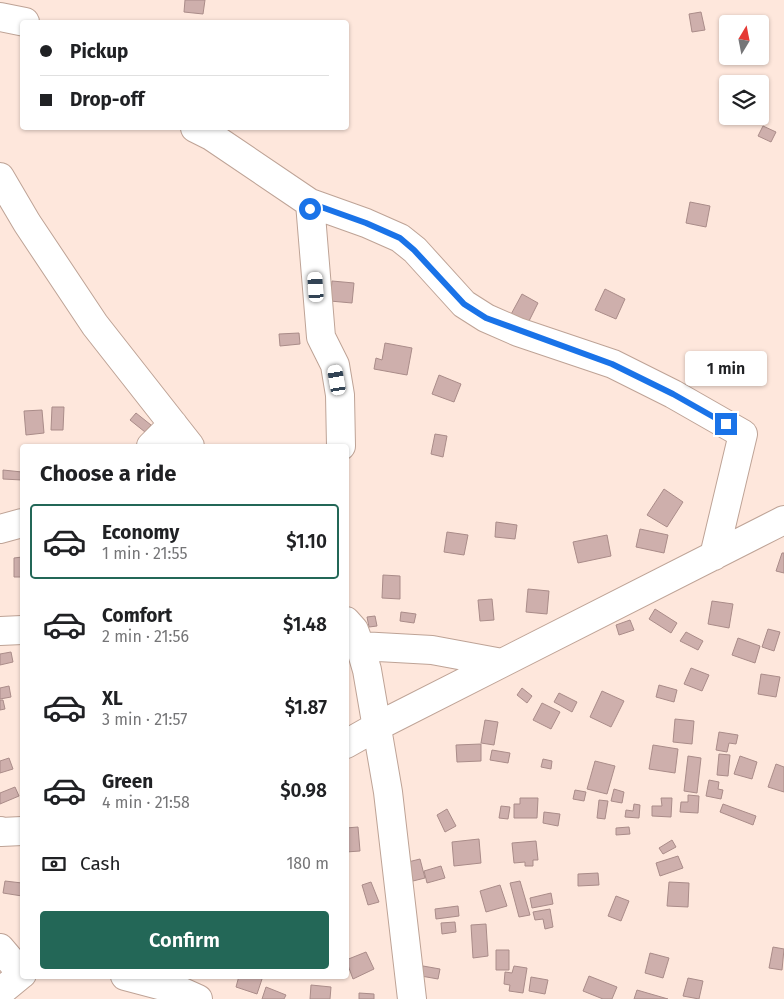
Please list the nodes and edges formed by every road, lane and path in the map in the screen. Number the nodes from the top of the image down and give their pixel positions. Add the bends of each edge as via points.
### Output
1 (0, 17) edge
2 (20, 21) edge
3 (199, 130) edge
4 (0, 178) edge
5 (310, 203) junction
6 (173, 424) junction
7 (153, 444) edge
8 (188, 444) edge
9 (341, 444) edge
10 (784, 520) edge
11 (20, 524) edge
12 (0, 529) edge
13 (714, 556) junction
14 (349, 624) edge
15 (20, 630) edge
16 (0, 631) edge
17 (360, 646) junction
18 (502, 663) junction
19 (376, 727) junction
20 (349, 742) edge
21 (0, 831) edge
22 (20, 831) edge
23 (0, 948) edge
24 (20, 972) edge
25 (20, 976) edge
26 (136, 979) edge
27 (0, 992) edge
28 (198, 999) edge
29 (412, 999) edge

1 - 2 street
3 - 5 street
4 - 6 street via 95,325
5 - 9 street via 321,337 335,365 340,395
5 - 13 street via 400,238 464,304 486,318 612,364 743,434
6 - 7 street
6 - 8 street
10 - 13 street
11 - 12 street
13 - 18 street
14 - 17 street
15 - 16 street
17 - 18 street via 432,650
17 - 19 street
18 - 19 street
19 - 20 street
19 - 29 street via 388,792
21 - 22 street
23 - 24 street
25 - 27 street
26 - 28 street

